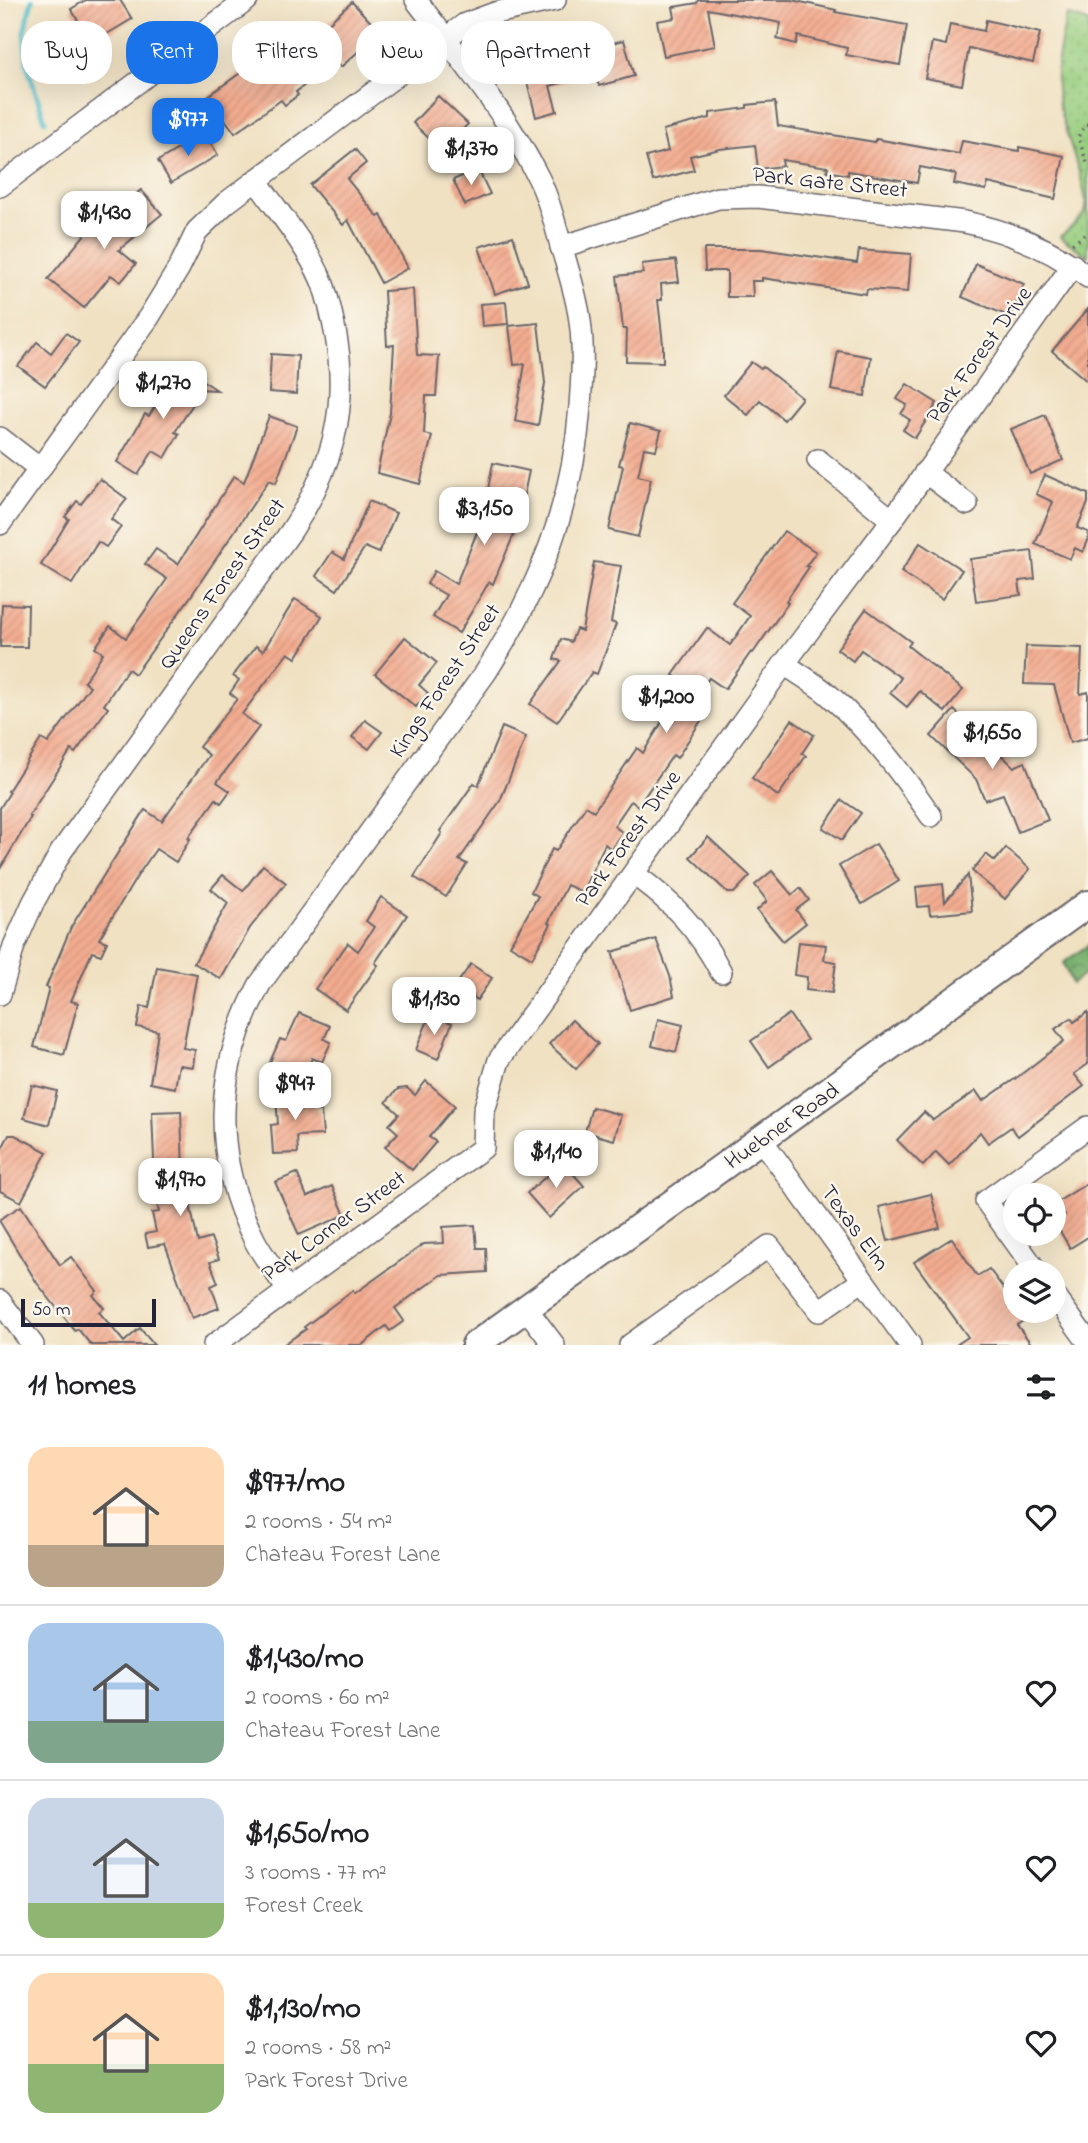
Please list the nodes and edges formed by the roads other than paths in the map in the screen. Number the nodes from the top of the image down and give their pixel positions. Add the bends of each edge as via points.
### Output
1 (247, 0) edge
2 (415, 0) edge
3 (555, 0) edge
4 (431, 21) edge
5 (447, 38) edge
6 (447, 42) edge
7 (385, 84) edge
8 (256, 180) junction
9 (0, 186) edge
10 (561, 247) junction
11 (1081, 271) edge
12 (0, 438) edge
13 (818, 460) dead end
14 (40, 469) junction
15 (925, 472) junction
16 (967, 504) dead end
17 (892, 520) junction
18 (0, 524) edge
19 (784, 664) junction
20 (930, 816) dead end
21 (634, 874) junction
22 (1088, 904) edge
23 (722, 972) dead end
24 (0, 994) edge
25 (1088, 1127) edge
26 (761, 1139) junction
27 (483, 1147) joint
28 (1028, 1260) edge
29 (862, 1281) junction
30 (288, 1290) junction
31 (0, 1301) edge
32 (526, 1308) junction
33 (1066, 1312) edge
34 (1088, 1342) edge
35 (33, 1345) edge
36 (214, 1345) edge
37 (475, 1345) edge
38 (554, 1345) edge
39 (630, 1345) edge
40 (910, 1345) edge

1 - 9 street
2 - 4 street, Kings Forest Street
3 - 5 street via 495,13 465,24
6 - 10 street, Kings Forest Street via 540,180
7 - 8 street
8 - 14 street via 197,232 149,317
8 - 24 street, Queens Forest Street via 307,252 330,304 339,355 341,409 335,440 318,485 292,530 61,852 14,946
10 - 11 street, Park Gate Street via 718,198 758,197 994,228 1028,240
10 - 30 street, Kings Forest Street via 582,342 579,430 569,492 536,585 486,672 260,984 230,1060 223,1114 229,1168 245,1220
11 - 15 street, Park Forest Drive
12 - 14 street
13 - 17 street
14 - 18 street
15 - 16 street
15 - 17 street, Park Forest Drive
17 - 19 street, Park Forest Drive
19 - 20 street via 827,694 866,731 901,771
19 - 21 street, Park Forest Drive
21 - 23 street via 683,914
21 - 27 street, Park Forest Drive via 499,1060 484,1111
22 - 26 main road, Huebner Road
25 - 28 street via 986,1201
26 - 29 street, Texas Elm
26 - 32 main road, Huebner Road
27 - 30 street, Park Corner Street
29 - 39 street via 819,1311 769,1246
29 - 40 street, Texas Elm
30 - 36 street, Park Corner Street
31 - 35 street
32 - 37 main road, Huebner Road
32 - 38 street
33 - 34 street

